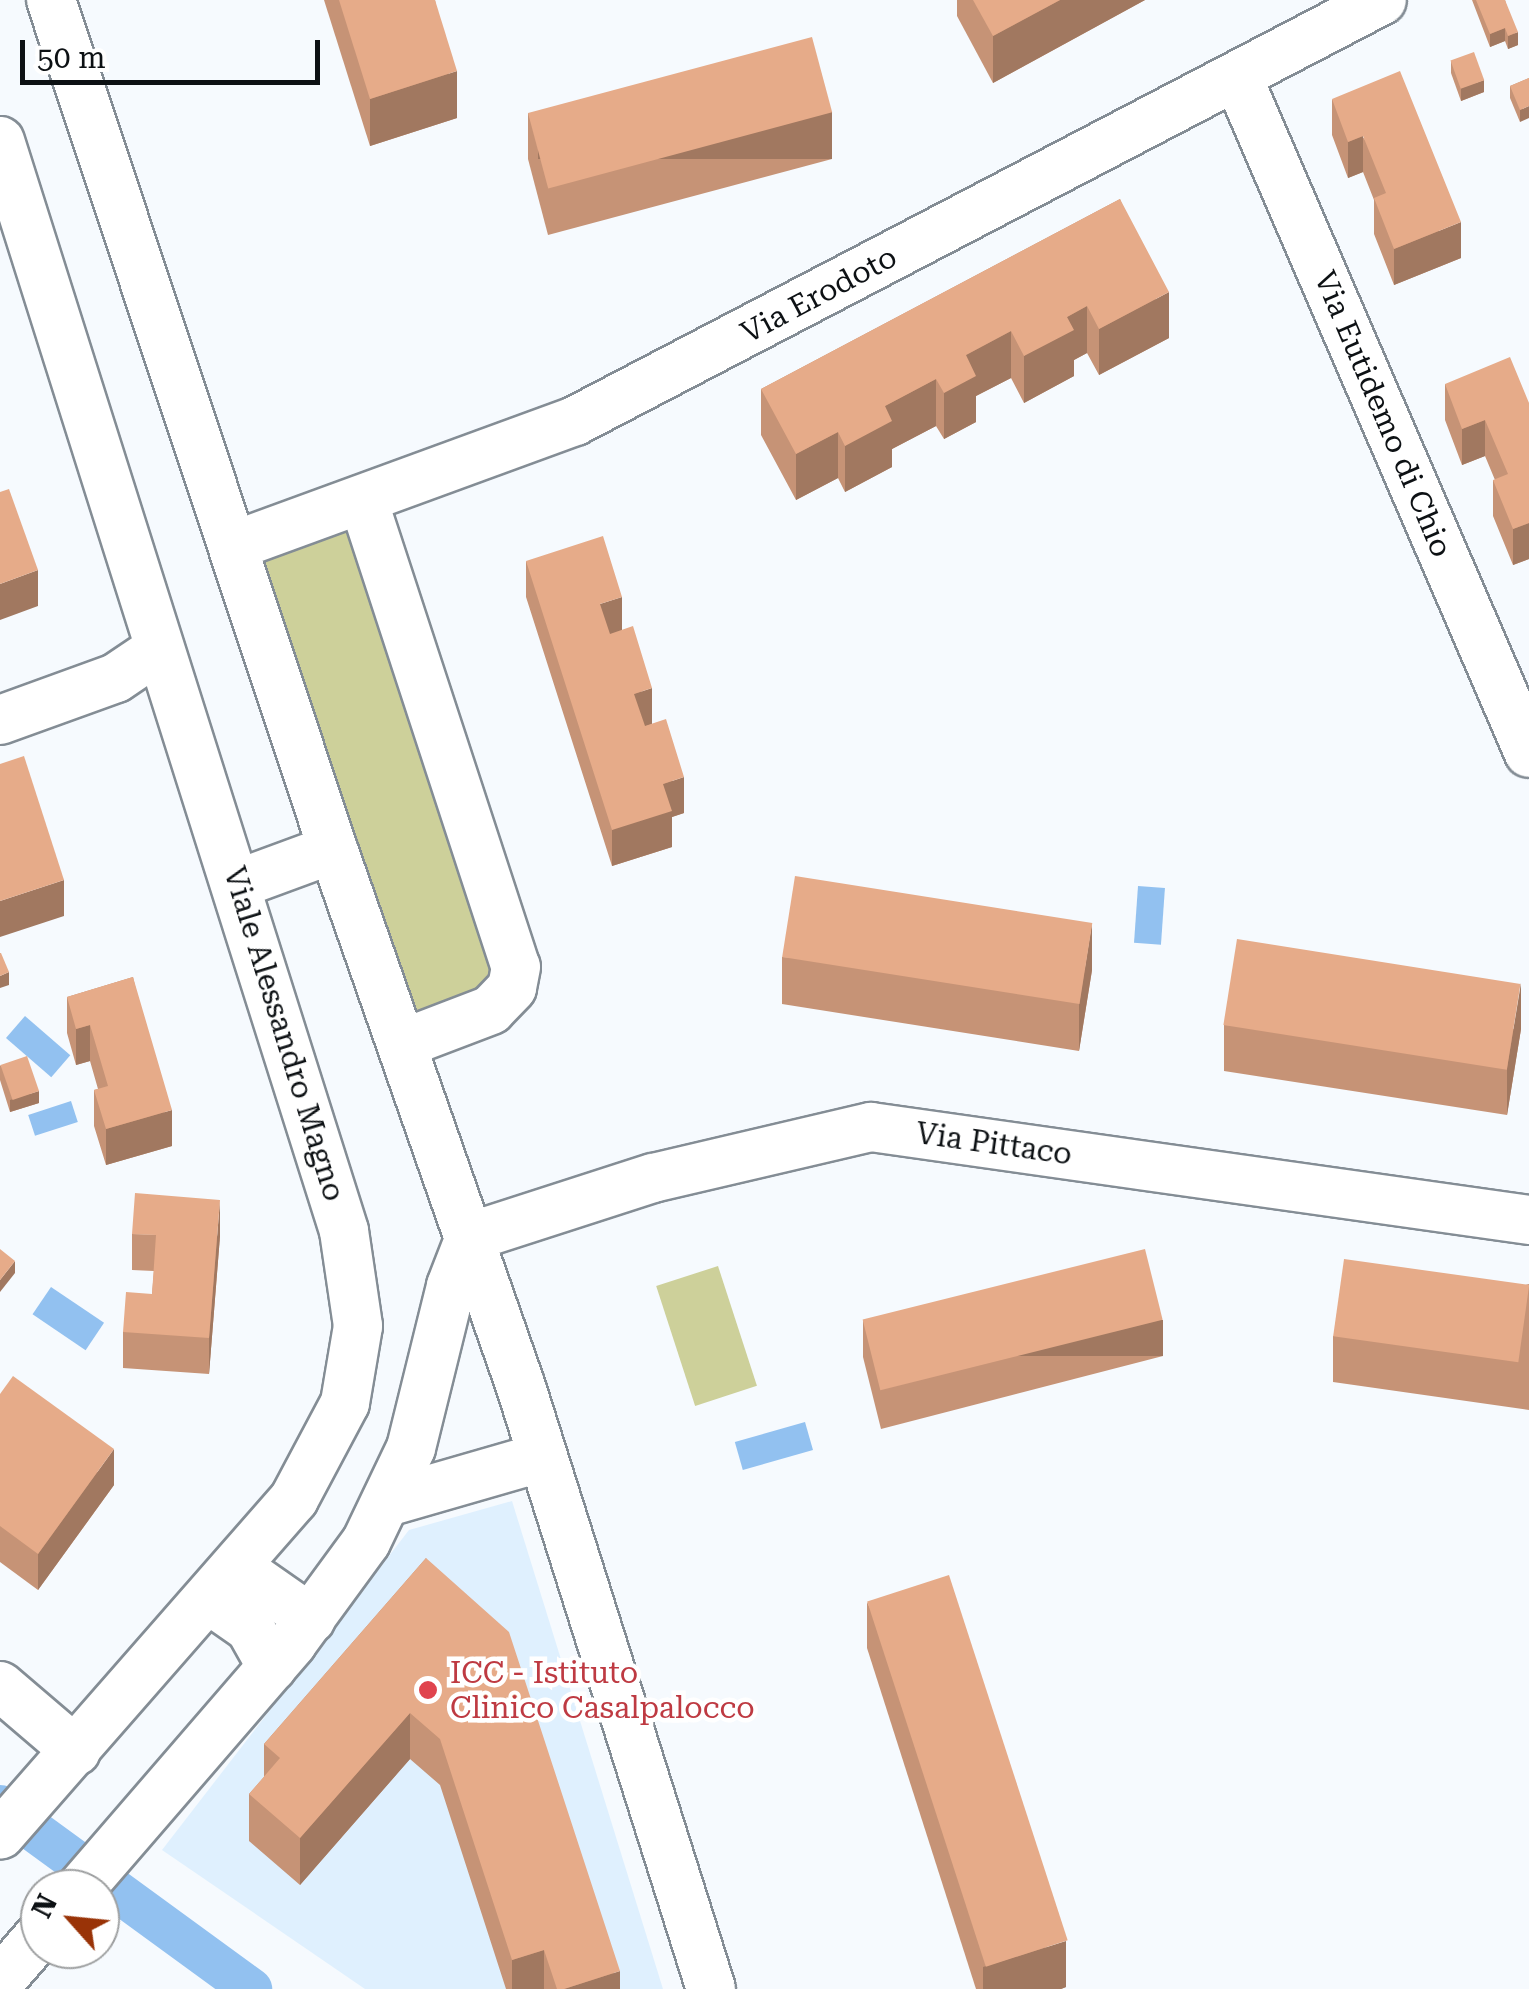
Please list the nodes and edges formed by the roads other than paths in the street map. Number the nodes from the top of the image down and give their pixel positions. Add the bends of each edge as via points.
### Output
1 (51, 0) edge
2 (1382, 0) edge
3 (1237, 76) junction
4 (0, 141) edge
5 (363, 500) junction
6 (236, 546) junction
7 (160, 649) junction
8 (0, 720) edge
9 (1529, 753) edge
10 (334, 849) junction
11 (238, 884) junction
12 (402, 1044) junction
13 (1529, 1220) edge
14 (470, 1237) junction
15 (543, 1458) junction
16 (387, 1502) junction
17 (224, 1584) junction
18 (311, 1620) junction
19 (272, 1667) junction
20 (0, 1686) edge
21 (64, 1764) junction
22 (0, 1835) edge
23 (97, 1869) edge
24 (711, 1989) edge

1 - 6 street
2 - 3 street, Via Erodoto
3 - 5 street, Via Erodoto via 575,421
3 - 9 street, Via Eutidemo di Chio
4 - 7 street, Viale Alessandro Magno
5 - 6 street, Via Erodoto
5 - 12 street via 516,968 512,988 491,1010
6 - 10 street
7 - 8 street via 116,678
7 - 11 street, Viale Alessandro Magno
10 - 11 street
10 - 12 street
11 - 17 street, Viale Alessandro Magno via 349,1250 358,1326 352,1379 330,1438 294,1499
12 - 14 street
13 - 14 street, Via Pittaco via 871,1127 653,1178
14 - 15 street
14 - 16 street via 451,1286 411,1448
15 - 16 street
15 - 24 street
16 - 18 street
17 - 18 street
17 - 19 street
17 - 21 street, Viale Alessandro Magno
18 - 19 street
19 - 23 street
20 - 21 street
21 - 22 street, Viale Alessandro Magno

